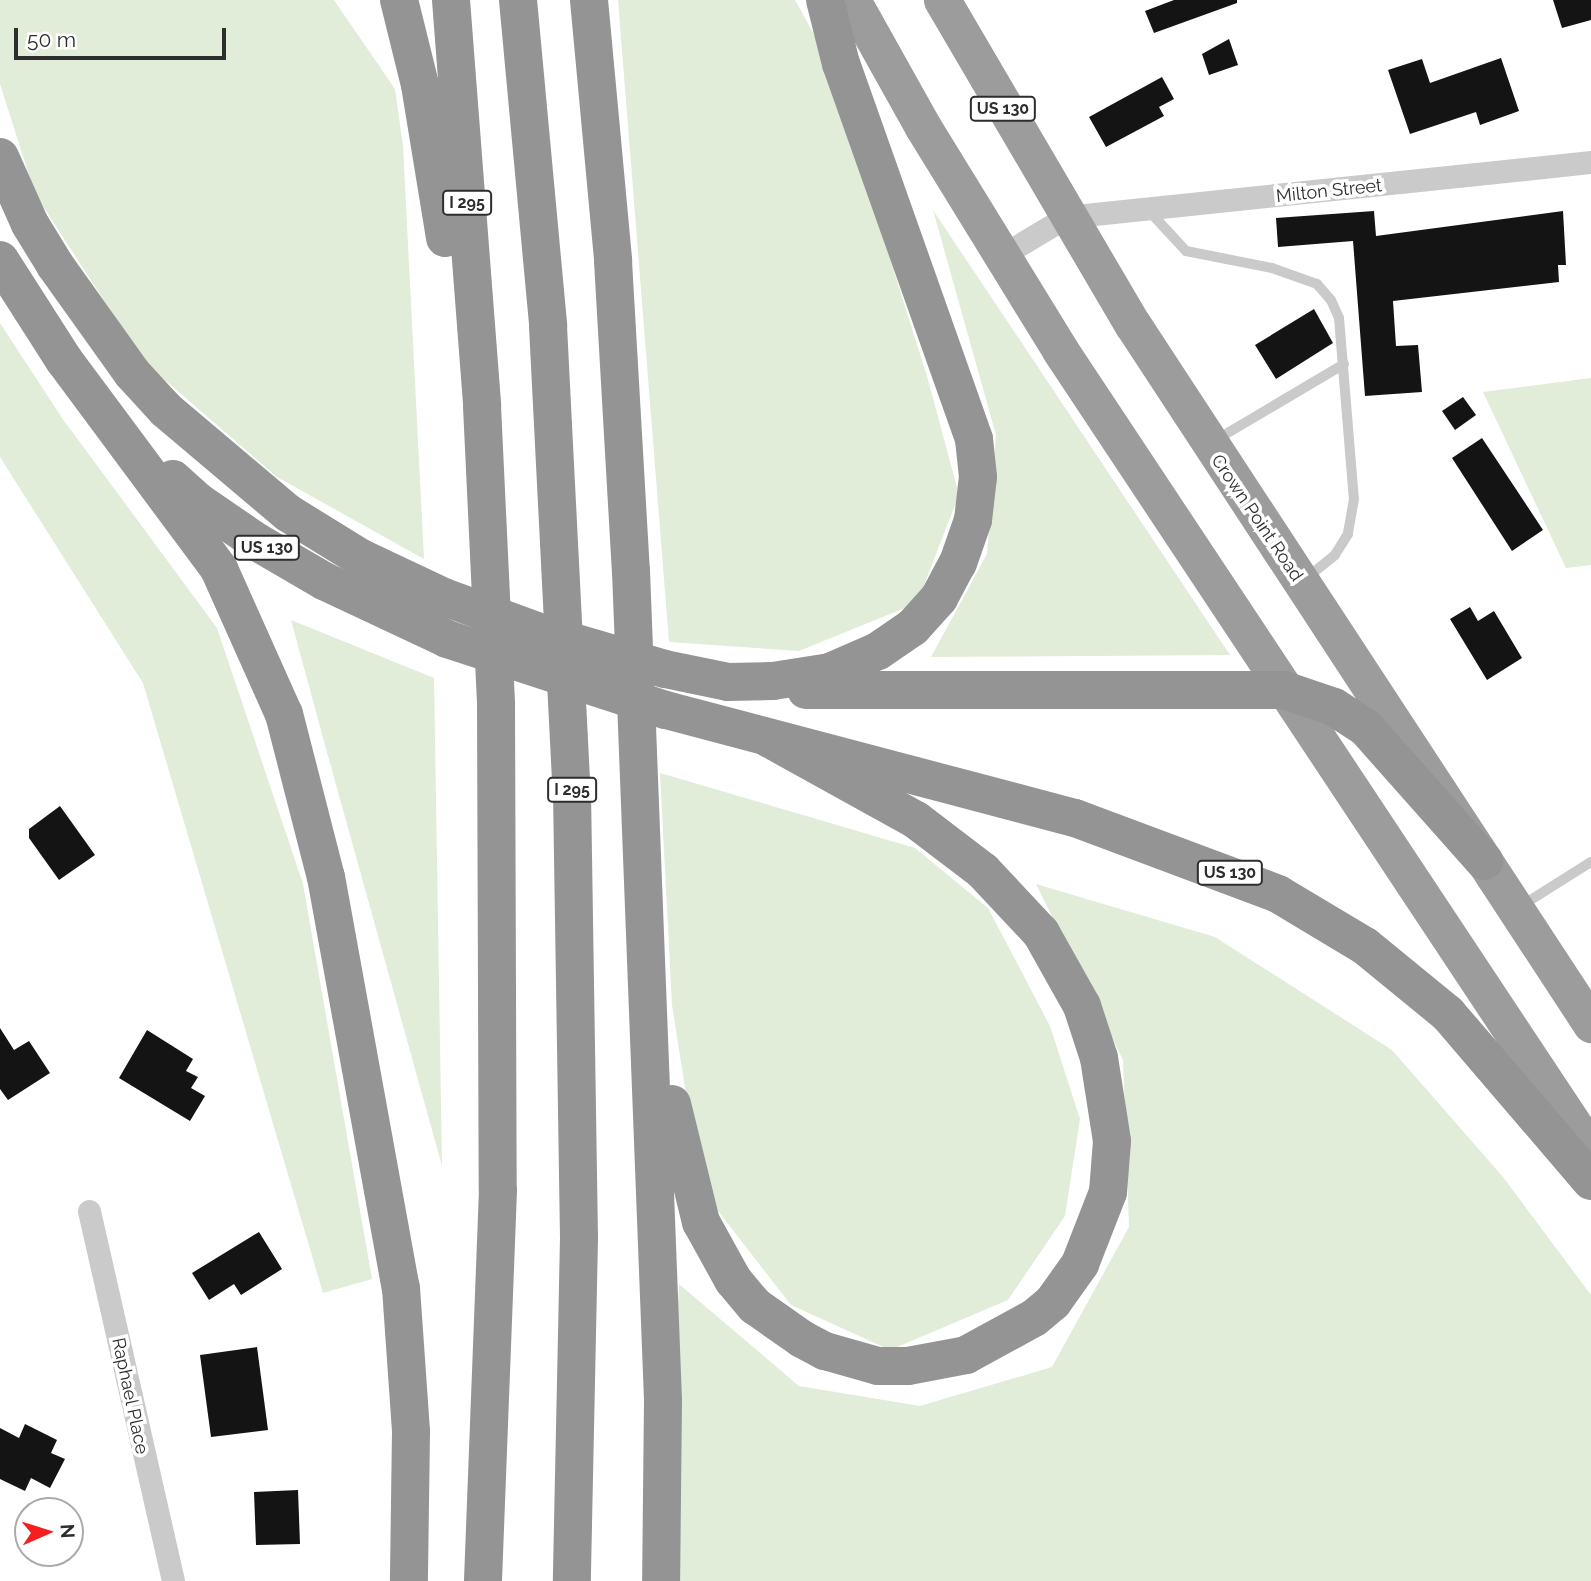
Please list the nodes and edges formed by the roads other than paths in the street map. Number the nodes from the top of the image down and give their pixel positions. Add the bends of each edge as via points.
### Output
1 (399, 0) edge
2 (451, 0) edge
3 (519, 0) edge
4 (589, 0) edge
5 (825, 0) edge
6 (852, 0) edge
7 (942, 0) edge
8 (0, 157) edge
9 (1591, 162) edge
10 (1149, 211) junction
11 (1066, 217) junction
12 (1001, 256) junction
13 (0, 260) edge
14 (1345, 364) junction
15 (482, 405) junction
16 (110, 420) junction
17 (1209, 444) junction
18 (1300, 582) junction
19 (728, 682) junction
20 (1284, 690) junction
21 (768, 738) junction
22 (1484, 861) junction
23 (1591, 862) edge
24 (1516, 909) junction
25 (647, 961) junction
26 (1591, 1024) edge
27 (1591, 1151) edge
28 (1591, 1181) edge
29 (89, 1210) dead end
30 (173, 1581) edge
31 (410, 1581) edge
32 (483, 1581) edge
33 (572, 1581) edge
34 (661, 1581) edge

1 - 15 highway via 435,164 452,320
2 - 15 highway, I 295
3 - 33 highway, I 295 via 548,326 572,792 579,1238
4 - 25 highway via 622,398
5 - 19 highway via 841,64 974,439 976,499 967,541 948,582 927,613 898,638 830,672
6 - 12 highway
7 - 11 highway, Crown Point Road / US 130
8 - 19 highway, bridge via 30,224 55,265 132,373 166,410 288,513 361,558 444,597 580,646
9 - 10 street, Milton Street
10 - 11 street, Milton Street
10 - 14 lane via 1186,251 1272,268 1317,285 1339,318
11 - 12 street
11 - 17 highway, Crown Point Road / US 130
12 - 20 highway
13 - 16 highway, US 130 via 64,360
14 - 17 lane
14 - 18 lane via 1354,499 1348,534 1335,555
15 - 32 highway, I 295 via 496,705 500,1013 498,1204
16 - 21 highway, US 130, bridge via 200,503 324,581 447,639
16 - 31 highway via 219,569 284,715 302,775 326,877 401,1288 411,1432
17 - 18 highway, Crown Point Road / US 130
18 - 22 highway, Crown Point Road / US 130
19 - 20 highway via 806,690
20 - 22 highway via 1334,707 1366,728
20 - 27 highway
21 - 25 highway via 916,820 963,854 1028,917 1071,983 1092,1034 1106,1087 1112,1164 1091,1245 1053,1302 990,1345 938,1363 908,1366 878,1366 825,1351 755,1306 715,1251 689,1188
21 - 28 highway, US 130 via 1075,817 1211,866 1309,910 1393,967 1448,1014
22 - 24 highway, Crown Point Road / US 130
23 - 24 lane
24 - 26 highway, Crown Point Road / US 130
25 - 34 highway via 663,1400
29 - 30 street, Raphael Place

